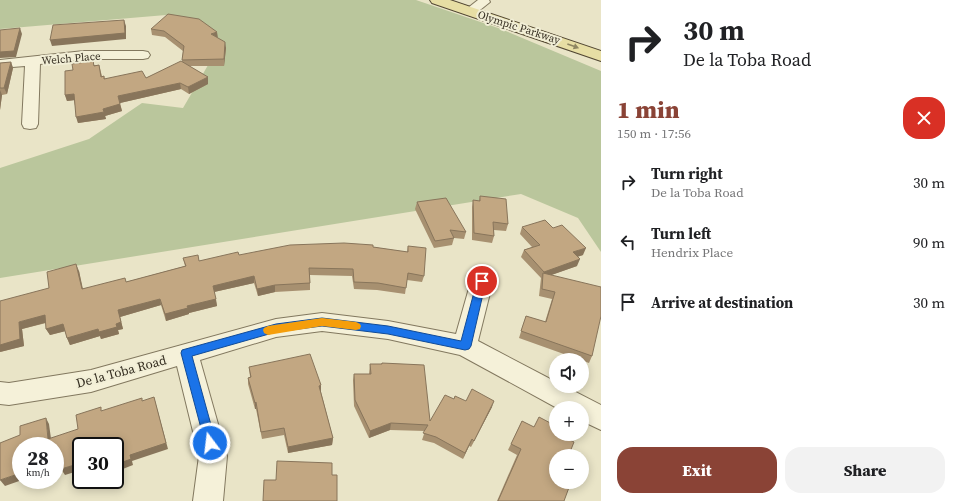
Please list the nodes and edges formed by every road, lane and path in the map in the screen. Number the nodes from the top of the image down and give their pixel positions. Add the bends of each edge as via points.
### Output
1 (437, 0) edge
2 (479, 3) edge
3 (513, 11) dead end
4 (143, 55) dead end
5 (601, 56) edge
6 (33, 61) junction
7 (0, 64) edge
8 (30, 124) dead end
9 (482, 281) dead end
10 (465, 346) junction
11 (186, 353) junction
12 (0, 393) edge
13 (569, 401) edge
14 (589, 412) edge
15 (601, 418) edge
16 (208, 501) edge

1 - 2 main road, Olympic Parkway
2 - 3 main road, Olympic Parkway
2 -> 5 main road, Olympic Parkway
4 - 6 street, Welch Place via 84,55
6 - 7 street, Welch Place
6 - 8 street
9 - 10 street
10 - 11 street, De la Toba Road via 388,330 322,322 276,328
10 - 13 street, De la Toba Road
11 - 12 street, De la Toba Road via 91,381 9,394
11 - 16 street via 213,456
14 - 15 street, De la Toba Road

